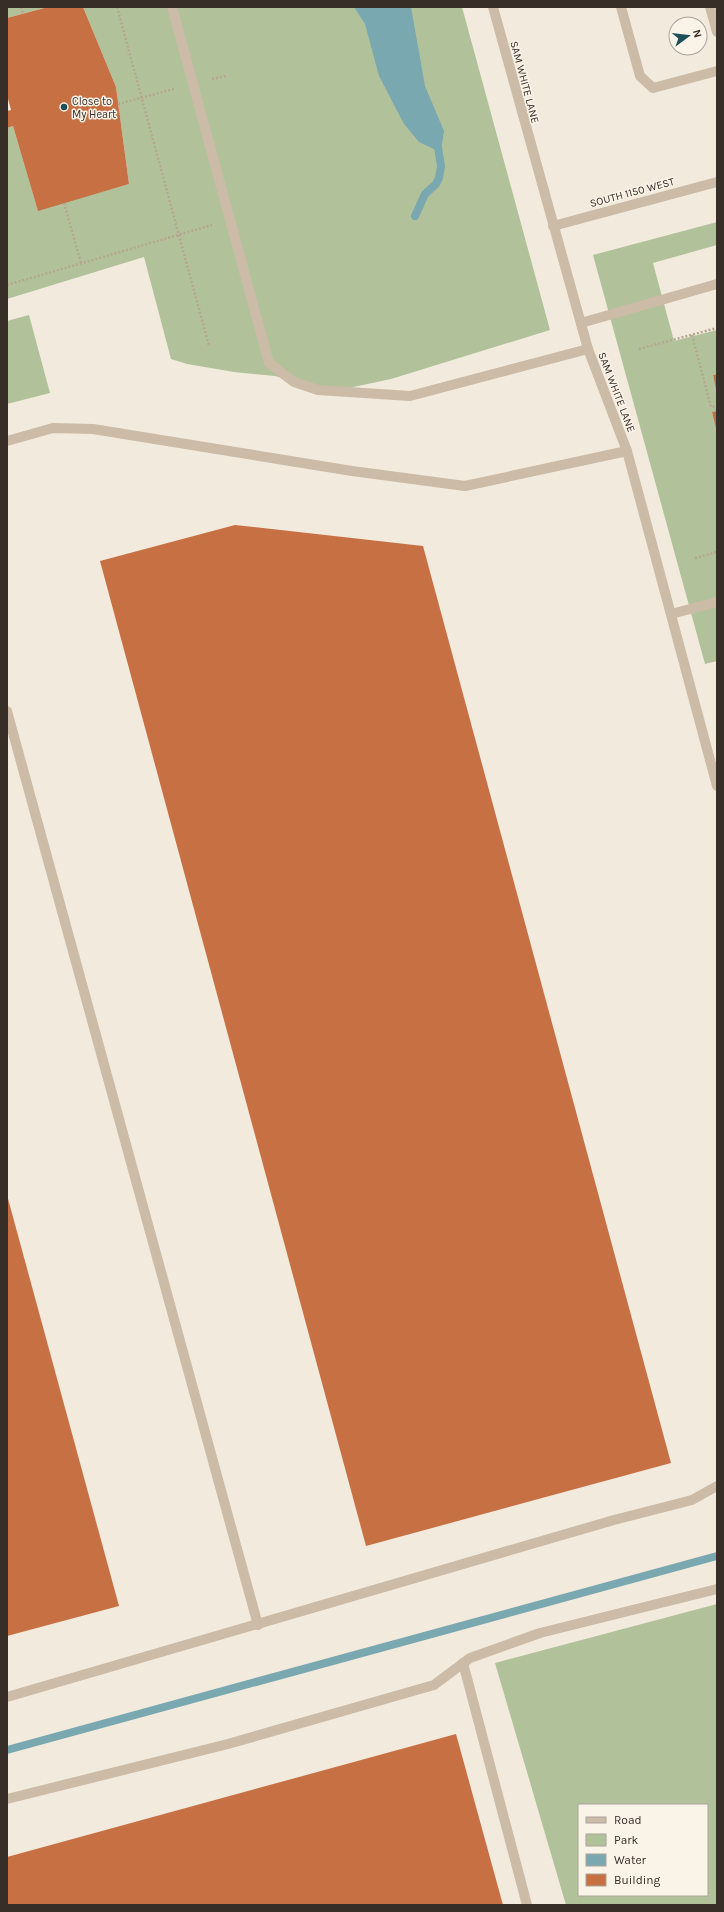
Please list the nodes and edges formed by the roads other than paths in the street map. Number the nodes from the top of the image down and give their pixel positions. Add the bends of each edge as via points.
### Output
1 (172, 7) edge
2 (492, 7) edge
3 (621, 7) edge
4 (710, 7) edge
5 (717, 32) edge
6 (717, 71) edge
7 (717, 182) edge
8 (553, 226) junction
9 (717, 284) edge
10 (581, 323) junction
11 (588, 349) junction
12 (7, 441) edge
13 (627, 451) junction
14 (717, 602) edge
15 (671, 614) junction
16 (7, 710) edge
17 (717, 786) edge
18 (717, 1486) edge
19 (717, 1589) edge
20 (258, 1625) junction
21 (463, 1663) junction
22 (7, 1697) edge
23 (7, 1799) edge
24 (527, 1905) edge

1 - 11 street via 269,363 294,382 318,390 410,396
2 - 8 street, SAM WHITE LANE
3 - 6 street via 640,76 653,88
4 - 5 street
7 - 8 street, SOUTH 1150 WEST
8 - 10 street, SAM WHITE LANE
9 - 10 street
10 - 11 street, SAM WHITE LANE
11 - 13 street, SAM WHITE LANE
12 - 13 street via 53,428 93,429 352,471 465,486
13 - 15 street, SAM WHITE LANE
14 - 15 street
15 - 17 street, SAM WHITE LANE
16 - 20 street
18 - 20 street via 692,1500 614,1520
19 - 21 street via 540,1633 470,1658
20 - 22 street
21 - 23 street via 434,1685 228,1744
21 - 24 street

